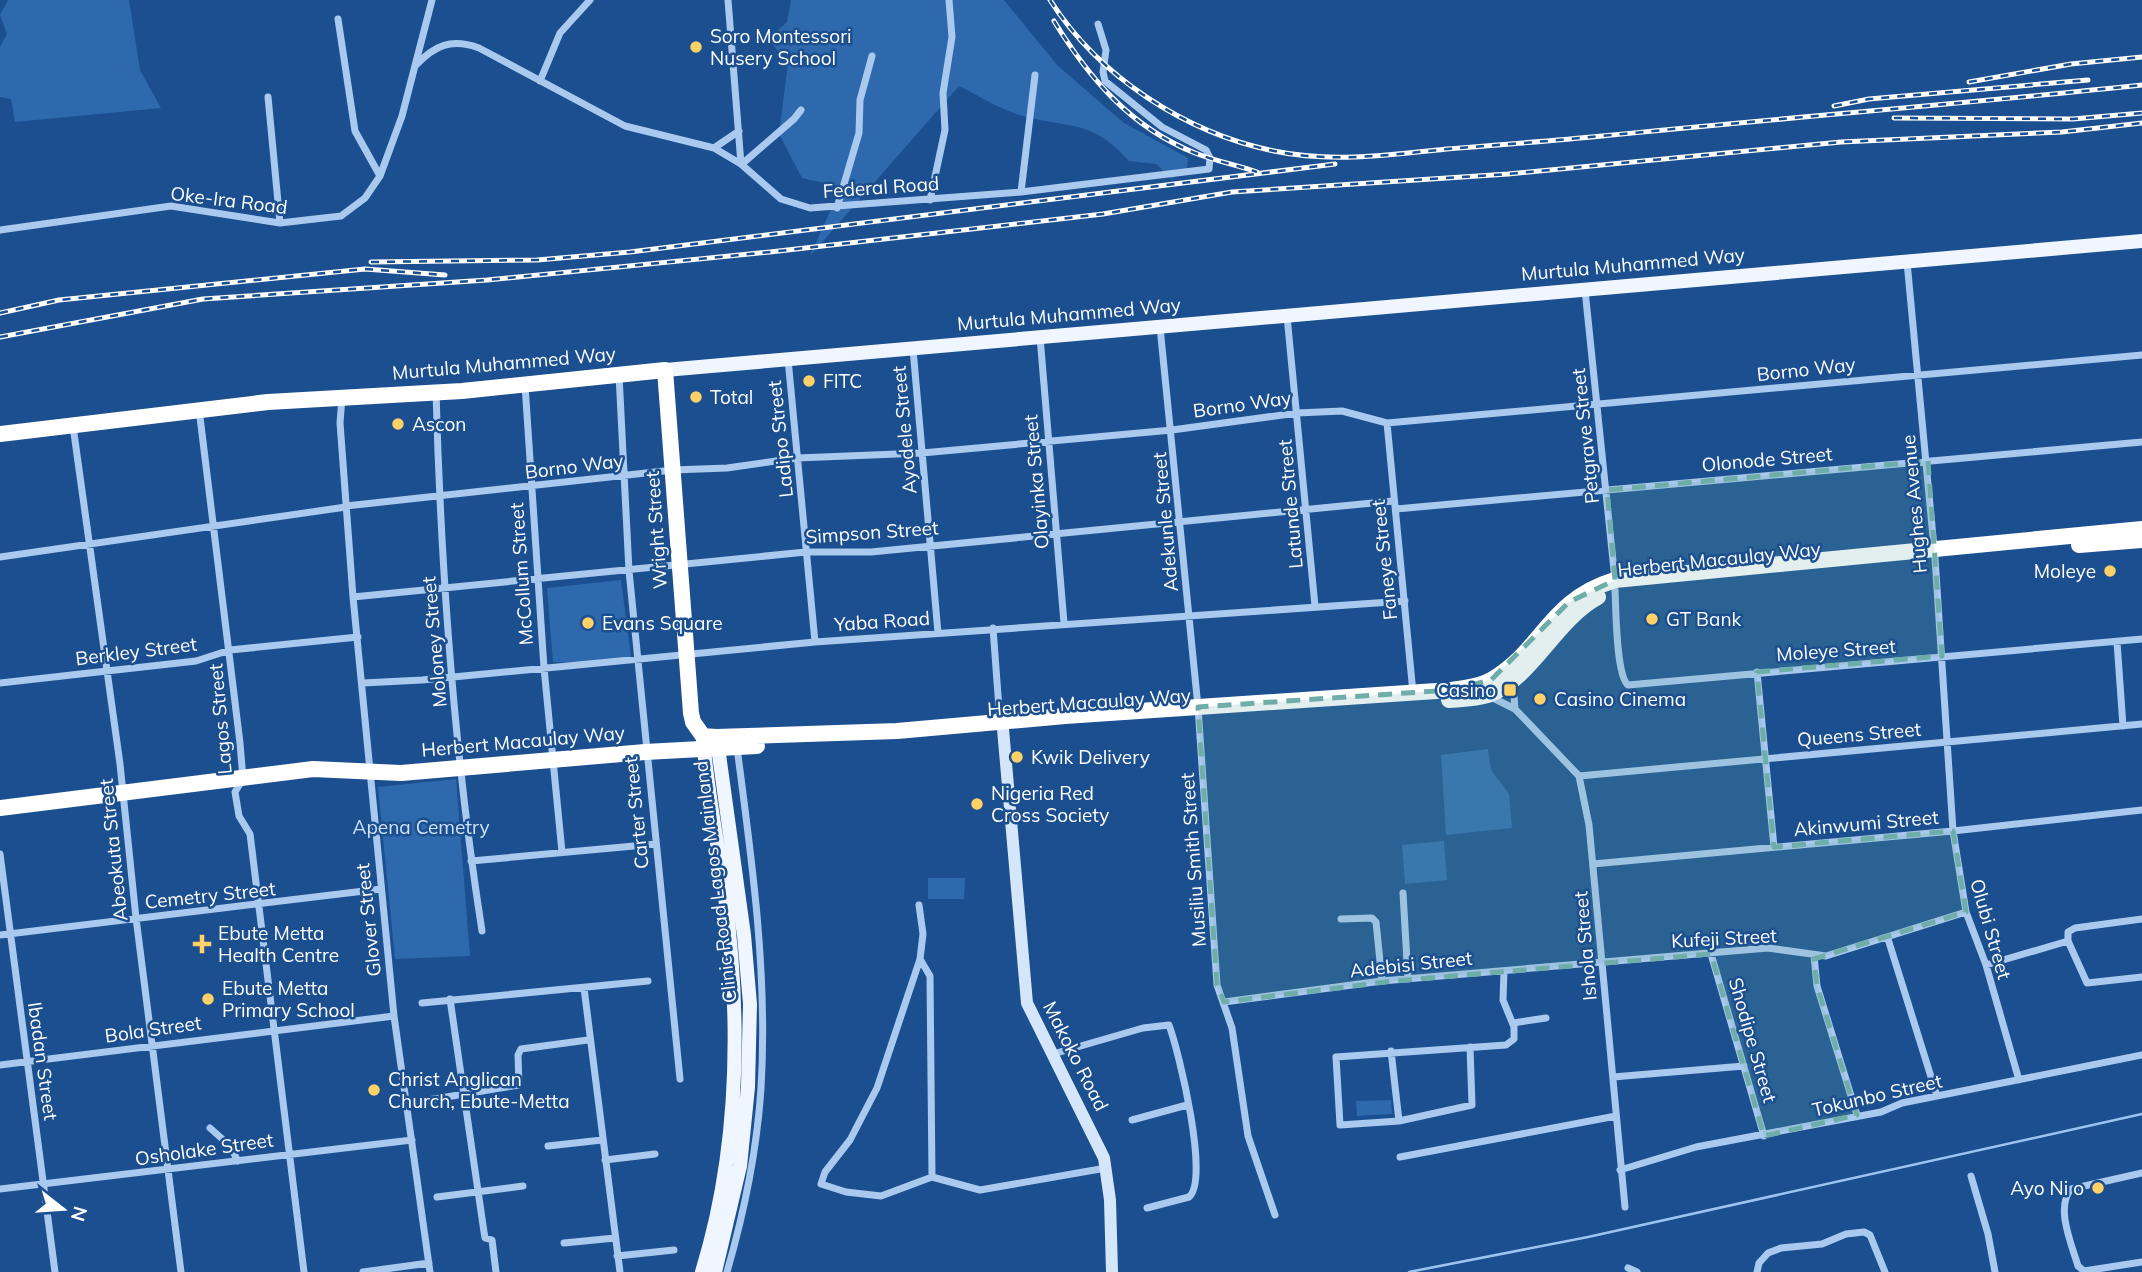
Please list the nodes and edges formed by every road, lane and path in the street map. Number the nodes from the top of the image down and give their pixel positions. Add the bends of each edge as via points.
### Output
1 (432, 0) edge
2 (590, 0) edge
3 (728, 0) edge
4 (949, 0) edge
5 (338, 19) dead end
6 (1098, 24) dead end
7 (872, 56) dead end
8 (415, 66) junction
9 (1035, 75) dead end
10 (540, 81) junction
11 (268, 97) dead end
12 (801, 110) dead end
13 (739, 131) junction
14 (714, 148) junction
15 (741, 164) junction
16 (380, 176) junction
17 (1021, 192) junction
18 (930, 200) junction
19 (837, 208) junction
20 (280, 223) junction
21 (0, 228) edge
22 (2142, 241) edge
23 (1906, 262) junction
24 (1585, 290) junction
25 (1287, 316) junction
26 (1160, 326) junction
27 (1040, 337) junction
28 (913, 349) junction
29 (2142, 355) edge
30 (788, 359) junction
31 (664, 370) junction
32 (1917, 373) junction
33 (619, 375) junction
34 (525, 384) junction
35 (436, 392) junction
36 (342, 396) junction
37 (1597, 403) junction
38 (199, 408) junction
39 (1297, 412) junction
40 (1387, 423) junction
41 (72, 426) junction
42 (1172, 430) junction
43 (0, 434) edge
44 (1048, 441) junction
45 (2142, 442) edge
46 (922, 453) junction
47 (797, 458) junction
48 (1928, 461) junction
49 (673, 470) junction
50 (622, 475) junction
51 (531, 487) junction
52 (1607, 490) junction
53 (439, 496) junction
54 (1394, 505) junction
55 (346, 506) junction
56 (1307, 509) junction
57 (1181, 522) junction
58 (213, 527) junction
59 (2142, 529) edge
60 (1055, 532) junction
61 (2142, 540) edge
62 (89, 545) junction
63 (929, 545) junction
64 (806, 552) junction
65 (1935, 554) junction
66 (0, 557) edge
67 (680, 564) junction
68 (629, 571) junction
69 (538, 580) junction
70 (1615, 585) junction
71 (444, 589) junction
72 (353, 597) junction
73 (1405, 601) junction
74 (1315, 606) junction
75 (1189, 613) junction
76 (1065, 623) junction
77 (993, 628) junction
78 (938, 633) junction
79 (358, 637) junction
80 (2142, 639) edge
81 (815, 642) junction
82 (2117, 642) junction
83 (230, 650) junction
84 (687, 654) junction
85 (1942, 656) junction
86 (638, 660) junction
87 (544, 668) junction
88 (105, 670) junction
89 (1757, 672) junction
90 (452, 677) junction
91 (1512, 680) junction
92 (0, 683) edge
93 (363, 683) junction
94 (1413, 693) junction
95 (1487, 695) junction
96 (1515, 709) junction
97 (1198, 711) junction
98 (2142, 724) edge
99 (1001, 725) junction
100 (2123, 726) junction
101 (1948, 742) junction
102 (710, 743) junction
103 (736, 743) junction
104 (645, 752) junction
105 (1765, 758) junction
106 (555, 760) junction
107 (461, 768) junction
108 (370, 770) junction
109 (1579, 776) junction
110 (243, 779) junction
111 (122, 792) junction
112 (0, 808) edge
113 (2142, 810) edge
114 (1953, 831) junction
115 (656, 844) junction
116 (1774, 847) junction
117 (562, 852) junction
118 (0, 854) edge
119 (471, 861) junction
120 (1593, 864) junction
121 (381, 889) junction
122 (1403, 893) dead end
123 (919, 905) dead end
124 (258, 906) junction
125 (1966, 912) junction
126 (136, 918) junction
127 (1341, 919) dead end
128 (2142, 919) edge
129 (482, 931) dead end
130 (10, 934) junction
131 (0, 935) edge
132 (1888, 939) junction
133 (2068, 941) junction
134 (1711, 954) junction
135 (1814, 956) junction
136 (920, 959) junction
137 (1601, 961) junction
138 (1986, 965) junction
139 (1504, 971) junction
140 (2142, 977) edge
141 (1408, 979) junction
142 (648, 981) dead end
143 (1382, 981) junction
144 (584, 988) junction
145 (450, 999) junction
146 (1224, 1002) junction
147 (422, 1003) dead end
148 (394, 1016) junction
149 (1546, 1018) dead end
150 (1513, 1023) junction
151 (273, 1030) junction
152 (588, 1040) junction
153 (152, 1046) junction
154 (1471, 1047) junction
155 (1391, 1051) junction
156 (1053, 1054) junction
157 (2142, 1055) edge
158 (28, 1061) junction
159 (0, 1065) edge
160 (1744, 1066) junction
161 (1613, 1077) junction
162 (680, 1079) dead end
163 (2019, 1080) junction
164 (463, 1094) junction
165 (1937, 1096) junction
166 (428, 1100) dead end
167 (1187, 1105) junction
168 (1857, 1115) junction
169 (1616, 1116) junction
170 (1132, 1120) dead end
171 (1399, 1121) junction
172 (210, 1128) dead end
173 (1764, 1136) junction
174 (412, 1140) junction
175 (602, 1140) junction
176 (548, 1146) dead end
177 (290, 1153) junction
178 (655, 1154) dead end
179 (1401, 1157) dead end
180 (605, 1160) junction
181 (238, 1161) junction
182 (1106, 1168) junction
183 (168, 1170) junction
184 (1619, 1170) junction
185 (2142, 1173) edge
186 (1971, 1175) dead end
187 (932, 1177) junction
188 (43, 1183) junction
189 (523, 1186) dead end
190 (0, 1189) edge
191 (479, 1192) junction
192 (437, 1196) dead end
193 (1625, 1207) dead end
194 (1147, 1208) dead end
195 (1275, 1214) dead end
196 (615, 1238) junction
197 (564, 1243) dead end
198 (674, 1250) dead end
199 (617, 1256) junction
200 (2142, 1262) edge
201 (429, 1263) junction
202 (1628, 1268) dead end
203 (55, 1272) edge
204 (181, 1272) edge
205 (304, 1272) edge
206 (363, 1272) edge
207 (430, 1272) edge
208 (496, 1272) edge
209 (620, 1272) edge
210 (702, 1272) edge
211 (715, 1272) edge
212 (727, 1272) edge
213 (1112, 1272) edge
214 (1637, 1272) edge
215 (1757, 1272) edge
216 (1885, 1272) edge
217 (1995, 1272) edge

1 - 8 street, Oke-Ira Road
2 - 10 street via 560,33
3 - 13 street
4 - 18 street via 952,37 943,93 945,130
5 - 16 street via 355,131
6 - 17 street, Federal Road via 1106,50 1105,81 1162,127 1206,150 1209,169
7 - 19 street via 860,100 859,133
8 - 10 street, Federal Road via 431,49 463,42
8 - 16 street, Oke-Ira Road
9 - 17 street
10 - 14 street, Federal Road via 625,126
11 - 20 street
12 - 15 street
13 - 14 street
13 - 15 street
14 - 15 street, Federal Road
15 - 19 street, Federal Road via 788,202
16 - 20 street, Oke-Ira Road via 365,198 341,216
17 - 18 street, Federal Road
18 - 19 street, Federal Road
20 - 21 street, Oke-Ira Road via 171,206
22 - 23 main road, Murtula Muhammed Way
23 - 24 main road, Murtula Muhammed Way
23 - 32 street, Hughes Avenue
24 - 25 main road, Murtula Muhammed Way
24 - 37 street, Petgrave Street
25 - 26 main road, Murtula Muhammed Way
25 - 39 street, Latunde Street
26 - 27 main road, Murtula Muhammed Way
26 - 42 street, Adekunle Street
27 - 28 main road, Murtula Muhammed Way
27 - 44 street, Olayinka Street
28 - 30 main road, Murtula Muhammed Way
28 - 46 street, Ayodele Street
29 - 32 street, Borno Way
30 - 31 main road, Murtula Muhammed Way
30 - 47 street, Ladipo Street
31 - 33 highway, Murtula Muhammed Way
31 - 49 highway, Wright Street
32 - 37 street, Borno Way
32 - 48 street, Hughes Avenue
33 - 34 highway, Murtula Muhammed Way
33 - 50 street, Carter Street
34 - 35 highway, Murtula Muhammed Way
34 - 51 street, McCollum Street
35 - 36 highway, Murtula Muhammed Way
35 - 53 street, Moloney Street
36 - 38 highway, Murtula Muhammed Way
36 - 55 street, Glover Street
37 - 40 street, Borno Way
37 - 52 street, Petgrave Street
38 - 41 highway, Murtula Muhammed Way
38 - 58 street, Lagos Street
39 - 40 street, Borno Way via 1342,411
39 - 42 street, Borno Way
39 - 56 street, Latunde Street
40 - 54 street, Faneye Street
41 - 43 highway, Murtula Muhammed Way
41 - 62 street, Abeokuta Street
42 - 44 street, Borno Way
42 - 57 street, Adekunle Street
44 - 46 street, Borno Way
44 - 60 street, Olayinka Street
45 - 48 street, Olonode Street
46 - 47 street, Borno Way
46 - 63 street, Ayodele Street
47 - 49 street, Borno Way
47 - 64 street, Ladipo Street
48 - 52 street, Olonode Street
48 - 65 street, Hughes Avenue
49 - 50 street, Borno Way
49 - 67 highway, Wright Street
50 - 51 street, Borno Way
50 - 68 street, Carter Street
51 - 53 street, Borno Way
51 - 69 street, McCollum Street
52 - 54 street, Olonode Street
52 - 70 street, Petgrave Street
53 - 55 street, Borno Way
53 - 71 street, Moloney Street
54 - 56 street, Simpson Street
54 - 73 street, Faneye Street
55 - 58 street, Borno Way
55 - 72 street, Glover Street
56 - 57 street, Simpson Street
56 - 74 street, Latunde Street
57 - 60 street, Simpson Street
57 - 75 street, Adekunle Street
58 - 62 street, Borno Way
58 - 83 street, Lagos Street
59 - 65 highway, Herbert Macaulay Way
60 - 63 street, Simpson Street
60 - 76 street, Olayinka Street
61 - 65 highway, Herbert Macaulay Way
62 - 66 street, Borno Way
62 - 88 street, Abeokuta Street
63 - 64 street, Simpson Street via 872,552
63 - 78 street, Ayodele Street
64 - 67 street, Simpson Street
64 - 81 street, Ladipo Street
65 - 70 highway, Herbert Macaulay Way
65 - 85 street, Hughes Avenue
67 - 68 street, Simpson Street
67 - 84 highway, Wright Street
68 - 69 street, Simpson Street
68 - 86 street, Carter Street
69 - 71 street, Simpson Street
69 - 87 street, McCollum Street
70 - 89 street, Moleye Street via 1621,666 1628,685
70 - 91 highway, Herbert Macaulay Way via 1574,612
70 - 94 highway, Herbert Macaulay Way via 1585,591 1569,602 1491,680 1466,688
71 - 72 street, Simpson Street
71 - 90 street, Moloney Street
72 - 79 street, Glover Street
73 - 74 street, Yaba Road
73 - 94 street, Faneye Street
74 - 75 street, Yaba Road
75 - 76 street, Yaba Road
75 - 97 street, Adekunle Street
76 - 77 street, Yaba Road
77 - 78 street, Yaba Road
77 - 99 street
78 - 81 street, Yaba Road
79 - 83 street, Berkley Street
79 - 93 street, Glover Street
80 - 82 street, Moleye Street
81 - 84 street, Yaba Road
82 - 85 street, Moleye Street
82 - 100 street
83 - 88 street, Berkley Street via 196,661
83 - 110 street, Lagos Street
84 - 86 street, Yaba Road
84 - 102 highway, Wright Street via 693,722
85 - 89 street, Moleye Street
85 - 101 street, Hughes Avenue
86 - 87 street, Yaba Road
86 - 104 street, Carter Street
87 - 90 street, Yaba Road
87 - 106 street, McCollum Street
88 - 92 street, Berkley Street
88 - 111 street, Abeokuta Street
89 - 105 street
90 - 93 street, Yaba Road
90 - 107 street, Moloney Street
91 - 95 highway, Herbert Macaulay Way
91 - 96 street
93 - 108 street, Glover Street
94 - 97 highway, Herbert Macaulay Way
95 - 96 street
95 - 97 highway, Herbert Macaulay Way
96 - 109 street
97 - 99 highway, Herbert Macaulay Way
97 - 146 street, Musiliu Smith Street via 1217,985
98 - 100 street, Queens Street
99 - 103 highway, Herbert Macaulay Way
99 - 156 street, Makoko Road via 1025,990 1032,1017
100 - 101 street, Queens Street
101 - 105 street, Queens Street
101 - 114 street, Olubi Street
102 - 103 highway
102 - 104 highway, Herbert Macaulay Way
102 - 210 main road, Clinic Road Lagos Mainland via 734,1017 724,1173
102 - 211 main road, Clinic Road Lagos Mainland via 748,971 750,1046 740,1166
103 - 212 street via 761,971 761,1089 748,1182
104 - 106 highway, Herbert Macaulay Way
104 - 115 street, Carter Street
105 - 109 street, Queens Street
105 - 116 street
106 - 107 highway, Herbert Macaulay Way
106 - 117 street, McCollum Street
107 - 108 highway, Herbert Macaulay Way via 401,773
107 - 119 street, Moloney Street
108 - 110 highway, Herbert Macaulay Way via 313,769
108 - 121 street, Glover Street
109 - 120 street, Ishola Street
110 - 111 highway, Herbert Macaulay Way
110 - 124 street, Lagos Street via 234,792 239,816 250,834
111 - 112 highway, Herbert Macaulay Way
111 - 126 street, Abeokuta Street
113 - 114 street, Akinwumi Street
114 - 116 street, Akinwumi Street
114 - 125 street, Olubi Street
115 - 117 street
115 - 162 street, Carter Street
116 - 120 street, Akinwumi Street
117 - 119 street
118 - 130 street, Ibadan Street
119 - 129 street, Moloney Street
120 - 137 street, Ishola Street
121 - 124 street, Cemetry Street
121 - 148 street, Glover Street
122 - 141 street
123 - 136 street
124 - 126 street, Cemetry Street
124 - 151 street, Lagos Street
125 - 132 street, Kufeji Street
125 - 138 street, Olubi Street
126 - 130 street, Cemetry Street
126 - 153 street, Abeokuta Street
127 - 143 street via 1372,918 1376,922
128 - 133 street via 2075,928 2068,932
130 - 131 street, Cemetry Street
130 - 158 street, Ibadan Street
132 - 135 street, Kufeji Street
132 - 165 street
133 - 138 street
133 - 140 street via 2087,983
134 - 135 street, Kufeji Street via 1768,948
134 - 137 street, Kufeji Street
134 - 160 street, Shodipe Street
135 - 168 street via 1816,986
136 - 187 street via 930,976
136 - 187 street via 877,1088 821,1184 881,1196
137 - 139 street, Adebisi Street
137 - 161 street, Ishola Street
138 - 163 street, Olubi Street
139 - 141 street, Adebisi Street
139 - 150 street via 1503,1000
141 - 143 street, Adebisi Street
142 - 144 street
143 - 146 street, Adebisi Street
144 - 145 street
144 - 152 street
145 - 147 street
145 - 164 street
146 - 195 street, Musiliu Smith Street via 1248,1136
148 - 151 street, Bola Street
148 - 174 street, Glover Street
149 - 150 street
150 - 154 street via 1514,1039 1506,1045
151 - 153 street, Bola Street
151 - 177 street, Lagos Street
152 - 164 street via 521,1049 519,1085
152 - 175 street
153 - 158 street, Bola Street
153 - 183 street, Abeokuta Street
154 - 155 street
154 - 171 street via 1472,1105
155 - 171 street
155 - 171 street via 1336,1057 1340,1125
156 - 167 street via 1143,1028 1169,1026
156 - 182 street, Makoko Road
157 - 163 street, Tokunbo Street
158 - 159 street, Bola Street
158 - 188 street, Ibadan Street
160 - 161 street
160 - 173 street, Shodipe Street
161 - 169 street, Ishola Street
163 - 165 street, Tokunbo Street
164 - 166 street
164 - 191 street
165 - 168 street, Tokunbo Street
167 - 170 street
167 - 194 street via 1197,1153 1197,1187 1189,1197
168 - 173 street, Tokunbo Street
169 - 179 street
169 - 184 street, Ishola Street
172 - 181 street
173 - 184 street, Tokunbo Street via 1696,1147
174 - 177 street, Osholake Street
174 - 201 street, Glover Street
175 - 176 street
175 - 180 street
177 - 181 street, Osholake Street
177 - 205 street, Lagos Street
178 - 180 street
180 - 196 street
181 - 183 street, Osholake Street
182 - 187 street via 980,1190
182 - 213 street, Makoko Road
183 - 188 street, Osholake Street
183 - 204 street, Abeokuta Street
184 - 193 street, Ishola Street
185 - 200 street via 2071,1189 2064,1208 2078,1266 2084,1271
186 - 217 street
188 - 190 street, Osholake Street
188 - 203 street, Ibadan Street
189 - 191 street
191 - 192 street
191 - 208 street
196 - 197 street
196 - 199 street
198 - 199 street
199 - 209 street
201 - 206 street
201 - 207 street, Glover Street
202 - 214 street
215 - 216 street via 1769,1253 1781,1248 1822,1244 1864,1232 1870,1235

